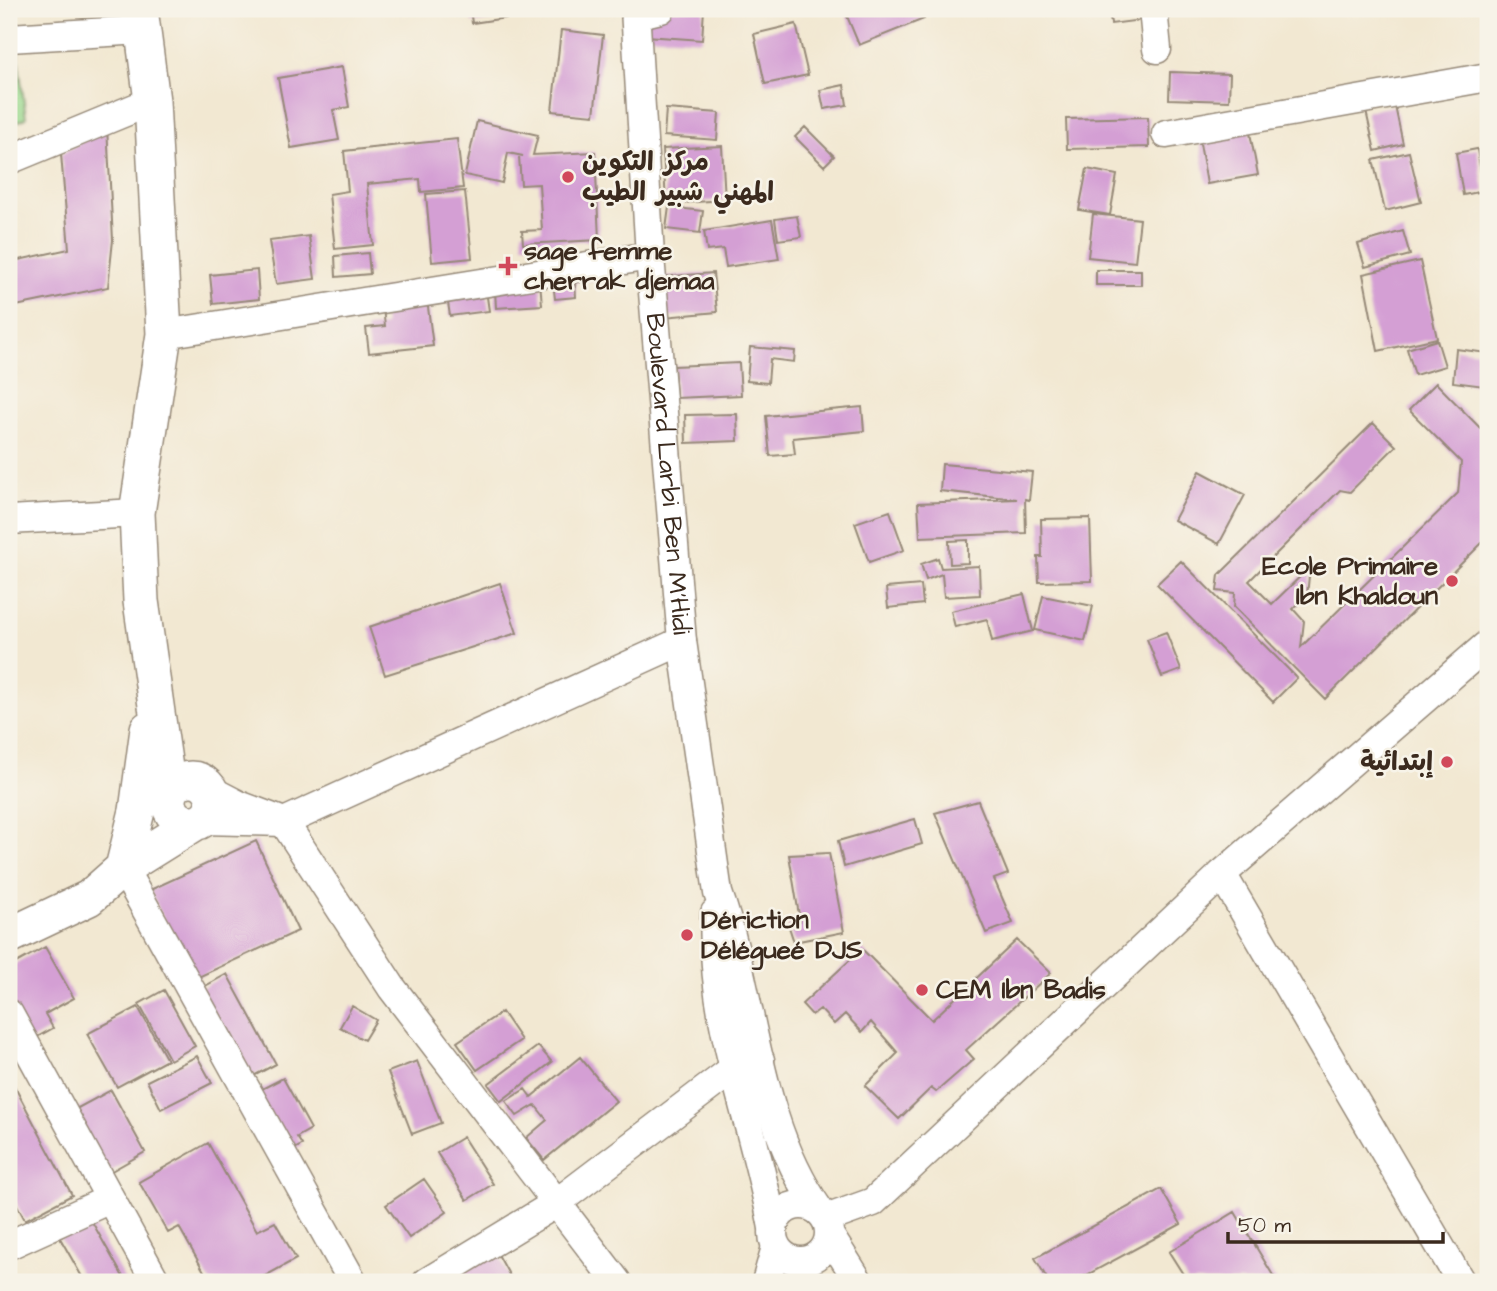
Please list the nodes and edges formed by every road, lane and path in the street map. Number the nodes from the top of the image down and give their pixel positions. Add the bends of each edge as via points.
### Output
1 (1153, 9) edge
2 (644, 11) edge
3 (141, 19) edge
4 (9, 38) edge
5 (1157, 50) dead end
6 (1488, 77) edge
7 (152, 101) junction
8 (1166, 134) dead end
9 (9, 160) edge
10 (650, 256) junction
11 (164, 334) junction
12 (137, 513) junction
13 (9, 520) edge
14 (682, 640) junction
15 (1488, 643) edge
16 (154, 677) junction
17 (203, 804) junction
18 (284, 822) junction
19 (122, 868) junction
20 (1222, 874) junction
21 (718, 893) junction
22 (9, 936) edge
23 (9, 1014) edge
24 (760, 1060) junction
25 (733, 1069) junction
26 (110, 1199) junction
27 (555, 1204) junction
28 (825, 1222) junction
29 (774, 1237) junction
30 (9, 1245) edge
31 (437, 1280) edge
32 (156, 1282) edge
33 (353, 1282) edge
34 (617, 1282) edge
35 (766, 1282) edge
36 (859, 1282) edge
37 (1461, 1282) edge

1 - 5 street
2 - 10 street, Boulevard Larbi Ben M'Hidi
3 - 4 street
3 - 7 main road
6 - 8 street
7 - 9 street
7 - 11 main road
10 - 11 street
10 - 14 street, Boulevard Larbi Ben M'Hidi
11 - 12 main road
12 - 13 street
12 - 16 main road via 141,601
14 - 18 street
14 - 21 street, Boulevard Larbi Ben M'Hidi
15 - 20 street
16 - 17 main road
16 - 17 main road via 169,796 184,780
16 - 19 main road via 137,811
17 - 18 street
17 - 19 main road
18 - 27 street via 392,988
19 - 22 main road via 89,898
19 - 33 street
20 - 28 street via 873,1202
20 - 37 street
21 - 24 street, Boulevard Larbi Ben M'Hidi
21 - 25 street, Boulevard Larbi Ben M'Hidi via 718,994
23 - 26 street
24 - 25 street
24 - 28 street, Boulevard Larbi Ben M'Hidi via 787,1153
25 - 27 street
25 - 29 street, Boulevard Larbi Ben M'Hidi
26 - 30 street
26 - 32 street
27 - 31 street
27 - 34 street
28 - 29 street via 801,1205 792,1206 783,1211
28 - 29 street via 823,1252 807,1261 789,1259
28 - 36 street, Boulevard Larbi Ben M'Hidi
29 - 35 street

